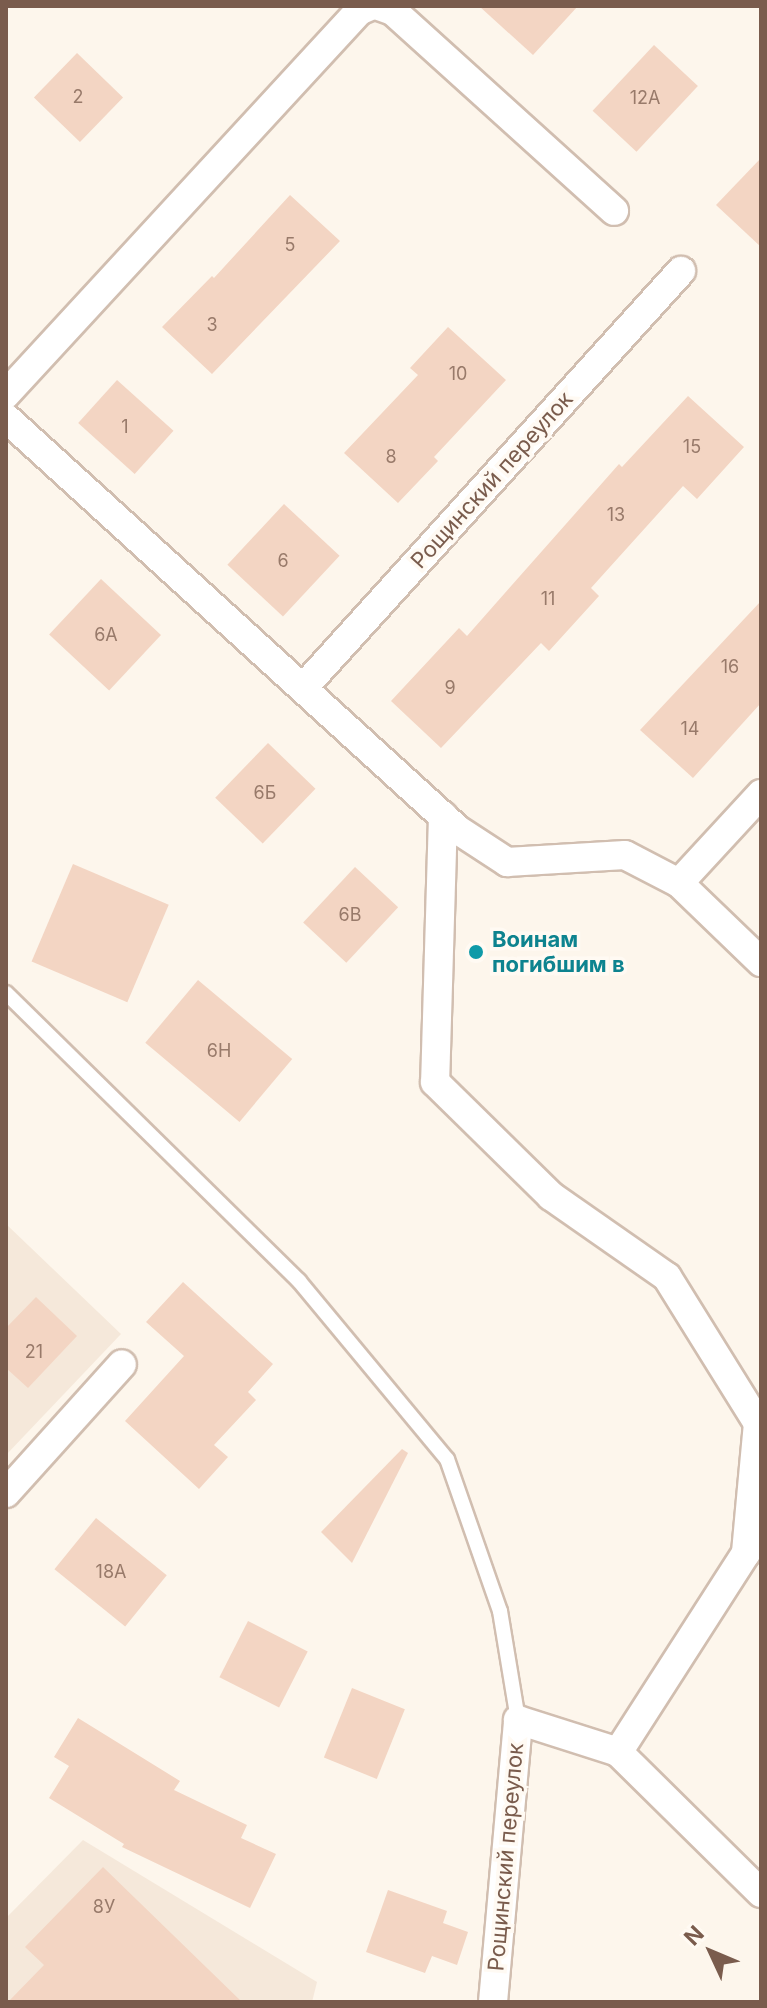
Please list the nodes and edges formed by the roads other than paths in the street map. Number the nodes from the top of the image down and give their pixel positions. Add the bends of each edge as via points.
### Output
1 (370, 6) edge
2 (379, 6) edge
3 (614, 211) dead end
4 (681, 271) dead end
5 (6, 394) edge
6 (6, 418) edge
7 (303, 688) junction
8 (761, 794) edge
9 (443, 816) junction
10 (679, 883) junction
11 (761, 962) edge
12 (6, 993) edge
13 (122, 1364) dead end
14 (6, 1493) edge
15 (518, 1720) junction
16 (618, 1752) junction
17 (761, 1893) edge
18 (493, 2002) edge

1 - 5 street via 359,11
2 - 3 street via 393,11
4 - 7 street, Рощинский переулок
6 - 7 street
7 - 9 street
8 - 10 street
9 - 10 street via 507,862 625,855
9 - 16 street via 435,1082 551,1196 667,1277 758,1423 746,1553
10 - 11 street
12 - 15 lane via 299,1281 447,1459 500,1611
13 - 14 street
15 - 16 street, Рощинский переулок
15 - 18 street, Рощинский переулок
16 - 17 street

